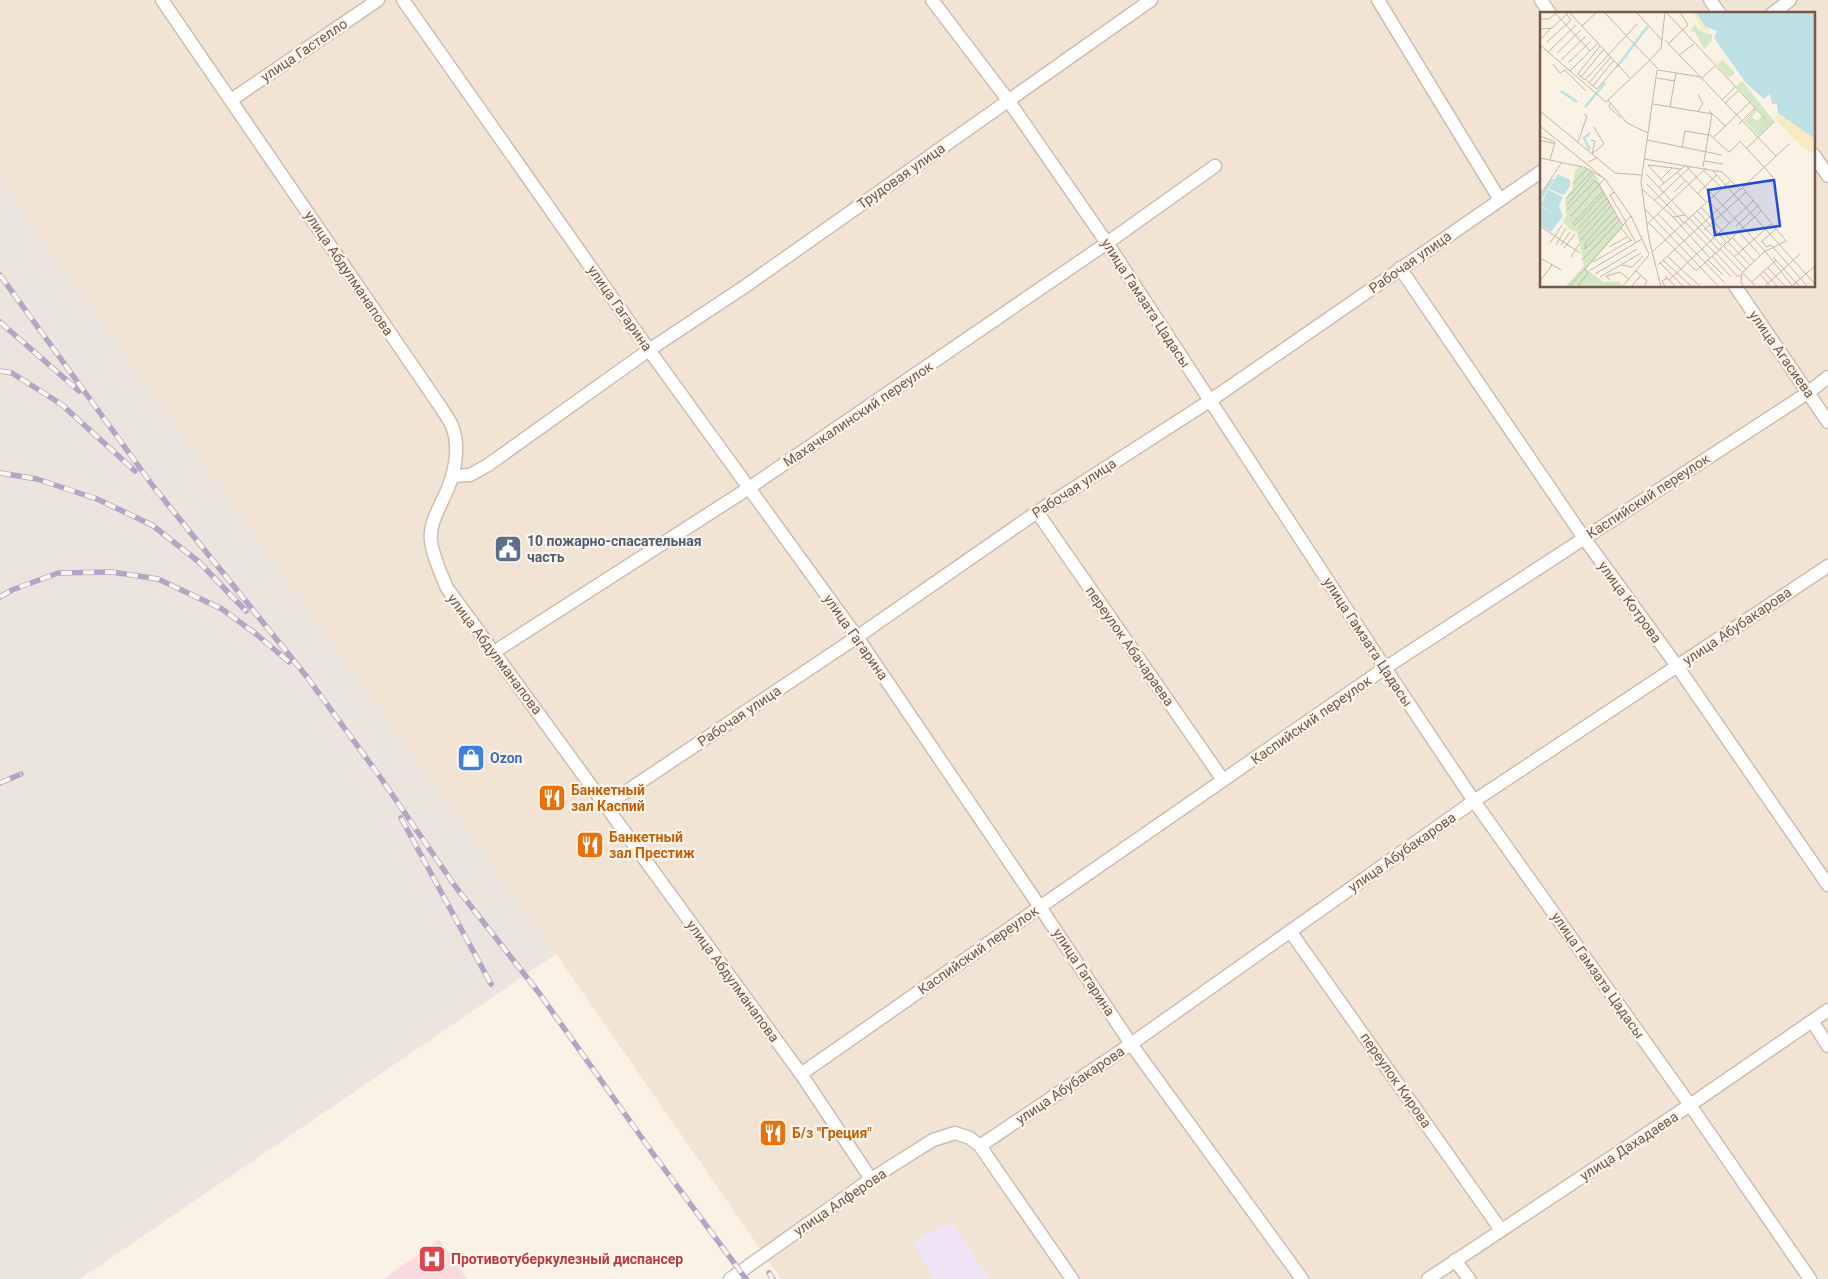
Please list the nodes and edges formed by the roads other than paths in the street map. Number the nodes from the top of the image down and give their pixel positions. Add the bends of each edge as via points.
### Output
1 (162, 0) edge
2 (378, 0) edge
3 (403, 0) edge
4 (932, 0) edge
5 (1151, 0) edge
6 (1378, 0) edge
7 (1541, 0) edge
8 (1710, 0) edge
9 (1790, 0) edge
10 (1549, 12) edge
11 (1719, 12) edge
12 (1775, 12) edge
13 (231, 100) junction
14 (1008, 100) junction
15 (1816, 158) edge
16 (1215, 166) dead end
17 (1540, 172) edge
18 (1828, 176) edge
19 (1500, 200) junction
20 (1108, 243) junction
21 (1400, 268) junction
22 (1736, 288) edge
23 (649, 350) junction
24 (1828, 377) edge
25 (1809, 392) junction
26 (1210, 400) junction
27 (1828, 422) edge
28 (452, 476) junction
29 (749, 488) junction
30 (1037, 512) junction
31 (1584, 538) junction
32 (1828, 566) edge
33 (857, 637) junction
34 (494, 652) junction
35 (1677, 666) junction
36 (1385, 668) junction
37 (1223, 780) junction
38 (1474, 801) junction
39 (606, 805) junction
40 (1828, 885) edge
41 (1040, 906) junction
42 (1290, 931) junction
43 (1828, 1010) edge
44 (1812, 1021) junction
45 (1131, 1044) junction
46 (1828, 1046) edge
47 (801, 1074) junction
48 (1690, 1105) junction
49 (980, 1146) junction
50 (871, 1179) junction
51 (1501, 1230) junction
52 (1455, 1260) junction
53 (730, 1279) edge
54 (1072, 1279) edge
55 (1302, 1279) edge
56 (1428, 1279) edge
57 (1469, 1279) edge
58 (1810, 1279) edge

1 - 13 street, улица Абдулманапова
2 - 13 street, улица Гастелло
3 - 23 street, улица Гагарина
4 - 14 street, улица Гамзата Цадасы
5 - 14 street, Трудовая улица
6 - 19 street
7 - 10 street
8 - 11 street
9 - 12 street
13 - 28 street, улица Абдулманапова via 452,426 456,443
14 - 20 street, улица Гамзата Цадасы
14 - 23 street, Трудовая улица via 747,286
15 - 18 street
16 - 20 street, Махачкалинский переулок
17 - 19 street, Рабочая улица
19 - 21 street, Рабочая улица
20 - 26 street, улица Гамзата Цадасы
20 - 29 street, Махачкалинский переулок
21 - 26 street, Рабочая улица
21 - 31 street, улица Котрова
22 - 25 street, улица Агасиева
23 - 28 street, Трудовая улица via 488,465 470,475
23 - 29 street, улица Гагарина
24 - 25 street, Каспийский переулок
25 - 27 street, улица Агасиева
25 - 31 street, Каспийский переулок
26 - 30 street, Рабочая улица
26 - 36 street, улица Гамзата Цадасы
28 - 34 street, улица Абдулманапова via 432,527 431,541 447,588
29 - 33 street, улица Гагарина
29 - 34 street, Махачкалинский переулок
30 - 33 street, Рабочая улица
30 - 37 street, переулок Абачараева
31 - 35 street, улица Котрова
31 - 36 street, Каспийский переулок
32 - 35 street, улица Абубакарова
33 - 39 street, Рабочая улица
33 - 41 street, улица Гагарина
34 - 39 street, улица Абдулманапова
35 - 38 street, улица Абубакарова
35 - 40 street, улица Котрова
36 - 37 street, Каспийский переулок
36 - 38 street, улица Гамзата Цадасы
37 - 41 street, Каспийский переулок
38 - 42 street, улица Абубакарова
38 - 48 street, улица Гамзата Цадасы
39 - 47 street, улица Абдулманапова
41 - 45 street, улица Гагарина
41 - 47 street, Каспийский переулок
42 - 45 street, улица Абубакарова
42 - 51 street, переулок Кирова
43 - 44 street, улица Дахадаева
44 - 46 street
44 - 48 street, улица Дахадаева
45 - 49 street, улица Абубакарова
45 - 55 street, улица Гагарина
47 - 50 street, улица Абдулманапова
48 - 51 street, улица Дахадаева
48 - 58 street, улица Гамзата Цадасы
49 - 50 street, улица Алферова via 970,1138 954,1134 933,1140
49 - 54 street
50 - 53 street, улица Алферова
51 - 52 street, улица Дахадаева
52 - 56 street, улица Дахадаева
52 - 57 street

